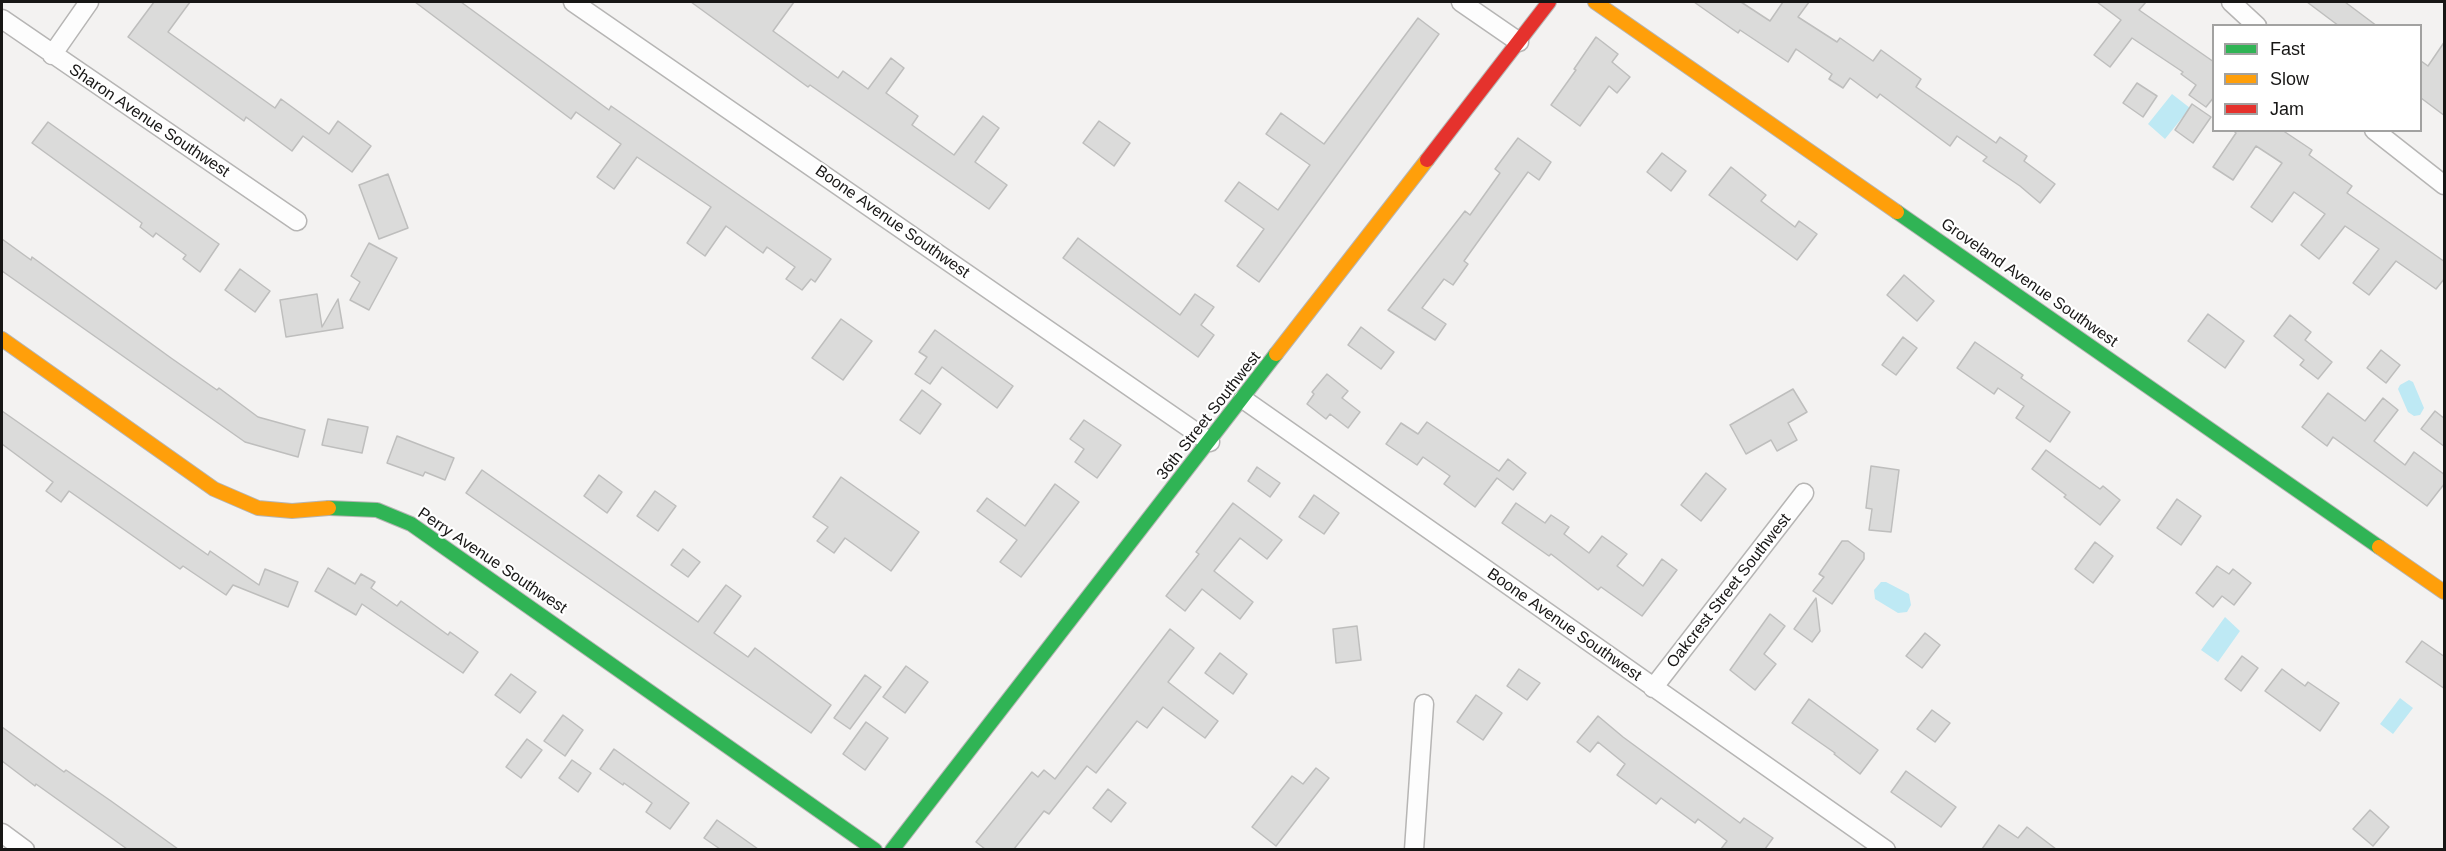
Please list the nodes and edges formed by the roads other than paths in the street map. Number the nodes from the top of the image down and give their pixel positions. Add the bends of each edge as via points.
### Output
1 (89, 2) edge
2 (573, 2) edge
3 (1461, 2) edge
4 (1549, 2) edge
5 (1595, 2) edge
6 (2231, 2) edge
7 (2, 19) edge
8 (2255, 24) edge
9 (1519, 42) junction
10 (52, 54) junction
11 (2377, 132) edge
12 (2445, 185) edge
13 (297, 221) dead end
14 (2, 339) edge
15 (1243, 399) junction
16 (1210, 442) junction
17 (1804, 493) dead end
18 (2445, 592) edge
19 (1653, 688) junction
20 (1424, 704) dead end
21 (2, 833) edge
22 (25, 849) edge
23 (875, 849) edge
24 (892, 849) edge
25 (1414, 849) edge
26 (1886, 849) edge

1 - 10 street
2 - 16 street, Boone Avenue Southwest
3 - 9 street
4 - 9 street, 36th Street Southwest
5 - 18 street, Groveland Avenue Southwest
6 - 8 street
7 - 10 street, Sharon Avenue Southwest
9 - 15 street, 36th Street Southwest
10 - 13 street, Sharon Avenue Southwest
11 - 12 street
14 - 23 street, Perry Avenue Southwest via 214,489 258,508 377,510 411,524
15 - 16 street, 36th Street Southwest
15 - 19 street, Boone Avenue Southwest
16 - 24 street, 36th Street Southwest
17 - 19 street, Oakcrest Street Southwest
19 - 26 street, Boone Avenue Southwest
20 - 25 street
21 - 22 street

